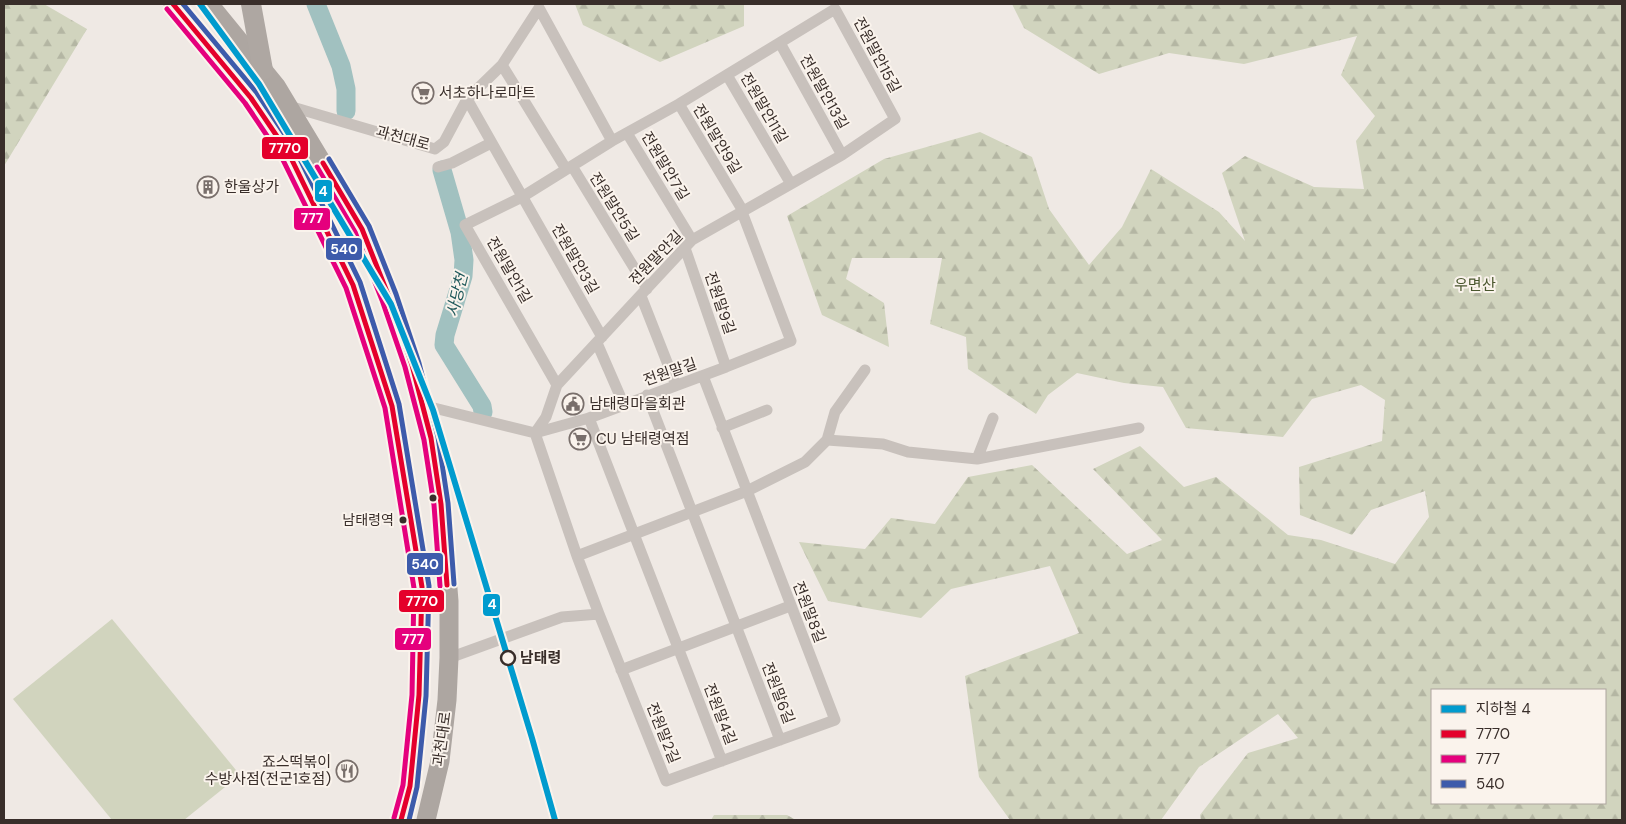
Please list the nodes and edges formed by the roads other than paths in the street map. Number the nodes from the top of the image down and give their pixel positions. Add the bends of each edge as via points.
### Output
1 (173, 4) edge
2 (209, 4) edge
3 (251, 4) edge
4 (780, 43) junction
5 (502, 66) junction
6 (263, 70) junction
7 (727, 75) junction
8 (276, 86) junction
9 (251, 98) junction
10 (467, 99) junction
11 (679, 104) junction
12 (289, 106) junction
13 (895, 119) joint
14 (627, 133) junction
15 (612, 141) junction
16 (491, 143) junction
17 (842, 155) junction
18 (438, 167) dead end
19 (569, 168) junction
20 (791, 184) junction
21 (522, 196) junction
22 (742, 211) junction
23 (689, 244) junction
24 (644, 292) junction
25 (600, 340) junction
26 (726, 367) junction
27 (865, 370) dead end
28 (703, 376) junction
29 (557, 385) junction
30 (676, 386) junction
31 (646, 396) junction
32 (422, 405) junction
33 (624, 405) junction
34 (392, 406) junction
35 (767, 410) dead end
36 (588, 418) junction
37 (993, 418) dead end
38 (722, 428) junction
39 (1139, 428) dead end
40 (535, 432) junction
41 (827, 440) junction
42 (977, 459) junction
43 (747, 491) junction
44 (691, 512) junction
45 (634, 534) junction
46 (577, 556) junction
47 (790, 606) junction
48 (599, 614) junction
49 (736, 626) junction
50 (678, 648) junction
51 (449, 658) junction
52 (622, 670) junction
53 (811, 730) joint
54 (780, 740) junction
55 (722, 761) junction
56 (401, 820) edge
57 (426, 820) edge

1 - 9 main road, 과천대로
2 - 6 main road, 과천대로
3 - 6 highway
4 - 7 street, 전원말안11길
4 - 13 street, 전원말안15길 via 835,9
4 - 17 street, 전원말안13길
5 - 10 street, 과천대로
5 - 15 street, 과천대로 via 539,8
5 - 19 street, 전원말안5길
6 - 8 main road, 과천대로
7 - 11 street, 전원말안9길
7 - 20 street, 전원말안11길
8 - 9 main road
8 - 12 main road, 과천대로
9 - 34 main road, 과천대로 via 289,154 353,285
10 - 12 street, 과천대로 via 444,142 435,149
10 - 16 street, 전원말안3길
11 - 14 street, 전원말안7길
11 - 22 street, 전원말안9길
12 - 32 main road, 과천대로 via 362,229 389,297
13 - 17 street, 전원말안길
14 - 15 street, 전원말안5길
14 - 23 street, 전원말안7길
15 - 19 street, 전원말안5길
16 - 18 street
16 - 21 street, 전원말안3길
17 - 20 street, 전원말안길
19 - 21 street
19 - 24 street, 전원말안5길
20 - 22 street, 전원말안길
21 - 25 street, 전원말안3길
21 - 29 street, 전원말안1길 via 465,225
22 - 23 street, 전원말안길
22 - 26 street, 전원말길 via 792,341
23 - 24 street, 전원말안길
23 - 26 street, 전원말9길
24 - 25 street, 전원말안길
24 - 30 street, 전원말안5길
25 - 29 street, 전원말안길
25 - 33 street, 전원말안3길
26 - 28 street, 전원말길
27 - 41 street via 835,412
28 - 30 street, 전원말길
28 - 38 street, 전원말8길
29 - 40 street, 전원말안길 via 546,416
30 - 31 street, 전원말길
31 - 33 street, 전원말길
31 - 44 street, 전원말6길
32 - 34 main road
32 - 40 street, 전원말길
32 - 51 main road, 과천대로 via 431,438 441,504 449,601
33 - 36 street, 전원말길
34 - 56 main road, 과천대로 via 422,587 419,695 410,786
35 - 38 street
36 - 40 street, 전원말길
36 - 45 street, 전원말4길
37 - 42 street
38 - 43 street, 전원말8길
39 - 42 street
40 - 46 street, 전원말2길
41 - 42 street via 883,444 908,452
41 - 43 street via 805,462
43 - 44 street
43 - 47 street, 전원말8길
44 - 45 street
44 - 49 street, 전원말6길
45 - 46 street
45 - 50 street, 전원말4길
46 - 48 street, 전원말2길
47 - 49 street
47 - 53 street, 전원말8길 via 835,720
48 - 51 street via 562,617
48 - 52 street, 전원말2길
49 - 50 street
49 - 54 street, 전원말6길
50 - 52 street
50 - 55 street, 전원말4길
51 - 57 main road, 과천대로 via 440,761
52 - 55 street, 전원말2길 via 666,781
53 - 54 street, 전원말6길
54 - 55 street, 전원말4길

